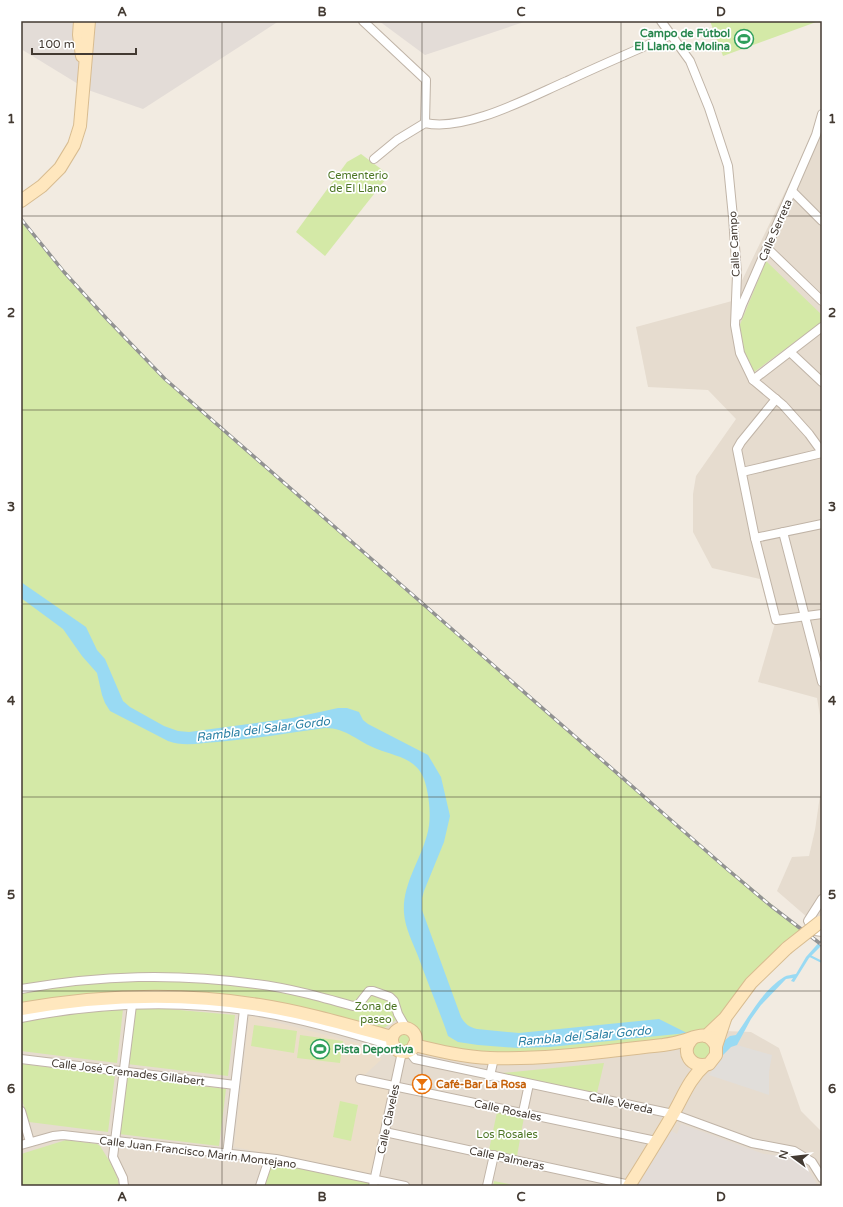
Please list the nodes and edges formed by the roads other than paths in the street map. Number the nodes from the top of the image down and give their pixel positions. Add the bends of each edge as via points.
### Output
1 (80, 21) edge
2 (89, 21) edge
3 (363, 21) edge
4 (661, 21) edge
5 (671, 35) junction
6 (84, 75) junction
7 (822, 114) edge
8 (425, 123) junction
9 (819, 138) edge
10 (374, 159) dead end
11 (792, 192) junction
12 (21, 201) edge
13 (822, 222) edge
14 (767, 248) junction
15 (822, 301) edge
16 (735, 326) junction
17 (822, 327) edge
18 (790, 352) junction
19 (753, 380) junction
20 (822, 382) edge
21 (776, 399) junction
22 (822, 453) edge
23 (742, 472) junction
24 (822, 524) edge
25 (783, 532) junction
26 (755, 538) junction
27 (822, 614) edge
28 (804, 617) junction
29 (822, 682) edge
30 (822, 899) edge
31 (821, 925) edge
32 (21, 988) edge
33 (132, 1005) junction
34 (21, 1010) edge
35 (244, 1010) junction
36 (21, 1018) edge
37 (725, 1018) junction
38 (406, 1028) junction
39 (706, 1036) junction
40 (692, 1038) junction
41 (663, 1045) junction
42 (402, 1046) junction
43 (716, 1046) junction
44 (689, 1057) junction
45 (494, 1058) junction
46 (21, 1060) edge
47 (705, 1065) junction
48 (123, 1071) junction
49 (490, 1076) junction
50 (360, 1079) dead end
51 (690, 1082) junction
52 (529, 1084) junction
53 (235, 1085) junction
54 (395, 1086) junction
55 (21, 1111) edge
56 (523, 1112) junction
57 (673, 1114) junction
58 (385, 1132) junction
59 (114, 1141) junction
60 (656, 1141) junction
61 (30, 1142) junction
62 (21, 1145) edge
63 (227, 1155) junction
64 (494, 1156) junction
65 (269, 1159) junction
66 (822, 1178) edge
67 (374, 1183) edge
68 (124, 1186) edge
69 (260, 1186) edge
70 (405, 1186) edge
71 (487, 1186) edge
72 (630, 1186) edge

1 - 6 main road via 79,35
2 - 6 main road
3 - 8 street via 426,80
4 - 5 street, Calle Campo
5 - 8 street via 493,112 460,123
5 - 16 street, Calle Campo via 690,62 709,108 728,166 737,275
6 - 12 main road via 80,126 74,145 60,168 42,186
7 - 9 street, Calle Serreta
8 - 10 street via 397,140
9 - 11 street, Calle Serreta
11 - 13 street
11 - 14 street, Calle Serreta
14 - 15 street
14 - 16 street, Calle Serreta
16 - 19 street, Calle Campo via 740,354
17 - 18 street
18 - 19 street
18 - 20 street
19 - 21 street, Calle Campo
21 - 22 street, Calle Campo via 809,434
21 - 23 street via 737,449
22 - 23 street
23 - 26 street
24 - 25 street
25 - 26 street
25 - 28 street
26 - 28 street via 776,620
27 - 28 street
28 - 29 street
30 - 31 street via 808,921 815,931
31 - 37 main road, bridge via 787,948 751,983
32 - 38 street via 86,979 172,976 257,984 353,1006 358,1005 373,991 394,1001
33 - 35 street, Calle Vereda via 177,1005
33 - 36 street, Calle Vereda via 76,1009
33 - 48 street
34 - 42 main road via 102,998 210,999 286,1010
35 - 42 street, Calle Vereda via 307,1022
35 - 53 street
37 - 39 main road
37 - 43 main road
38 - 42 main road via 397,1030
38 - 42 main road via 413,1032 416,1042
39 - 40 main road
39 - 43 main road via 714,1041
40 - 41 main road
40 - 44 main road via 687,1046
41 - 44 main road via 680,1049
41 - 45 main road via 539,1058
42 - 45 main road
42 - 49 street, Calle Vereda via 415,1059
42 - 54 street, Calle Claveles
43 - 47 main road via 714,1060
44 - 47 main road via 694,1064
44 - 51 main road
45 - 49 street
46 - 48 street, Calle José Cremades Gillabert
47 - 51 main road
48 - 53 street, Calle José Cremades Gillabert
48 - 59 street
49 - 52 street, Calle Vereda
50 - 54 street, Calle Rosales
51 - 57 main road
52 - 56 street
52 - 57 street, Calle Vereda
53 - 63 street
54 - 56 street, Calle Rosales
54 - 58 street, Calle Claveles
55 - 61 street
56 - 60 street, Calle Rosales
57 - 60 main road
57 - 66 street, Calle Vereda via 752,1143 794,1151 812,1162
58 - 64 street, Calle Palmeras
58 - 67 street, Calle Claveles
59 - 61 street, Calle Juan Francisco Marín Montejano via 63,1135
59 - 63 street, Calle Juan Francisco Marín Montejano
59 - 68 street via 113,1157
60 - 72 main road
61 - 62 street, Calle Juan Francisco Marín Montejano
63 - 65 street, Calle Juan Francisco Marín Montejano
64 - 71 street
64 - 72 street, Calle Palmeras
65 - 67 street, Calle Juan Francisco Marín Montejano
65 - 69 street
67 - 70 street, Calle Juan Francisco Marín Montejano

